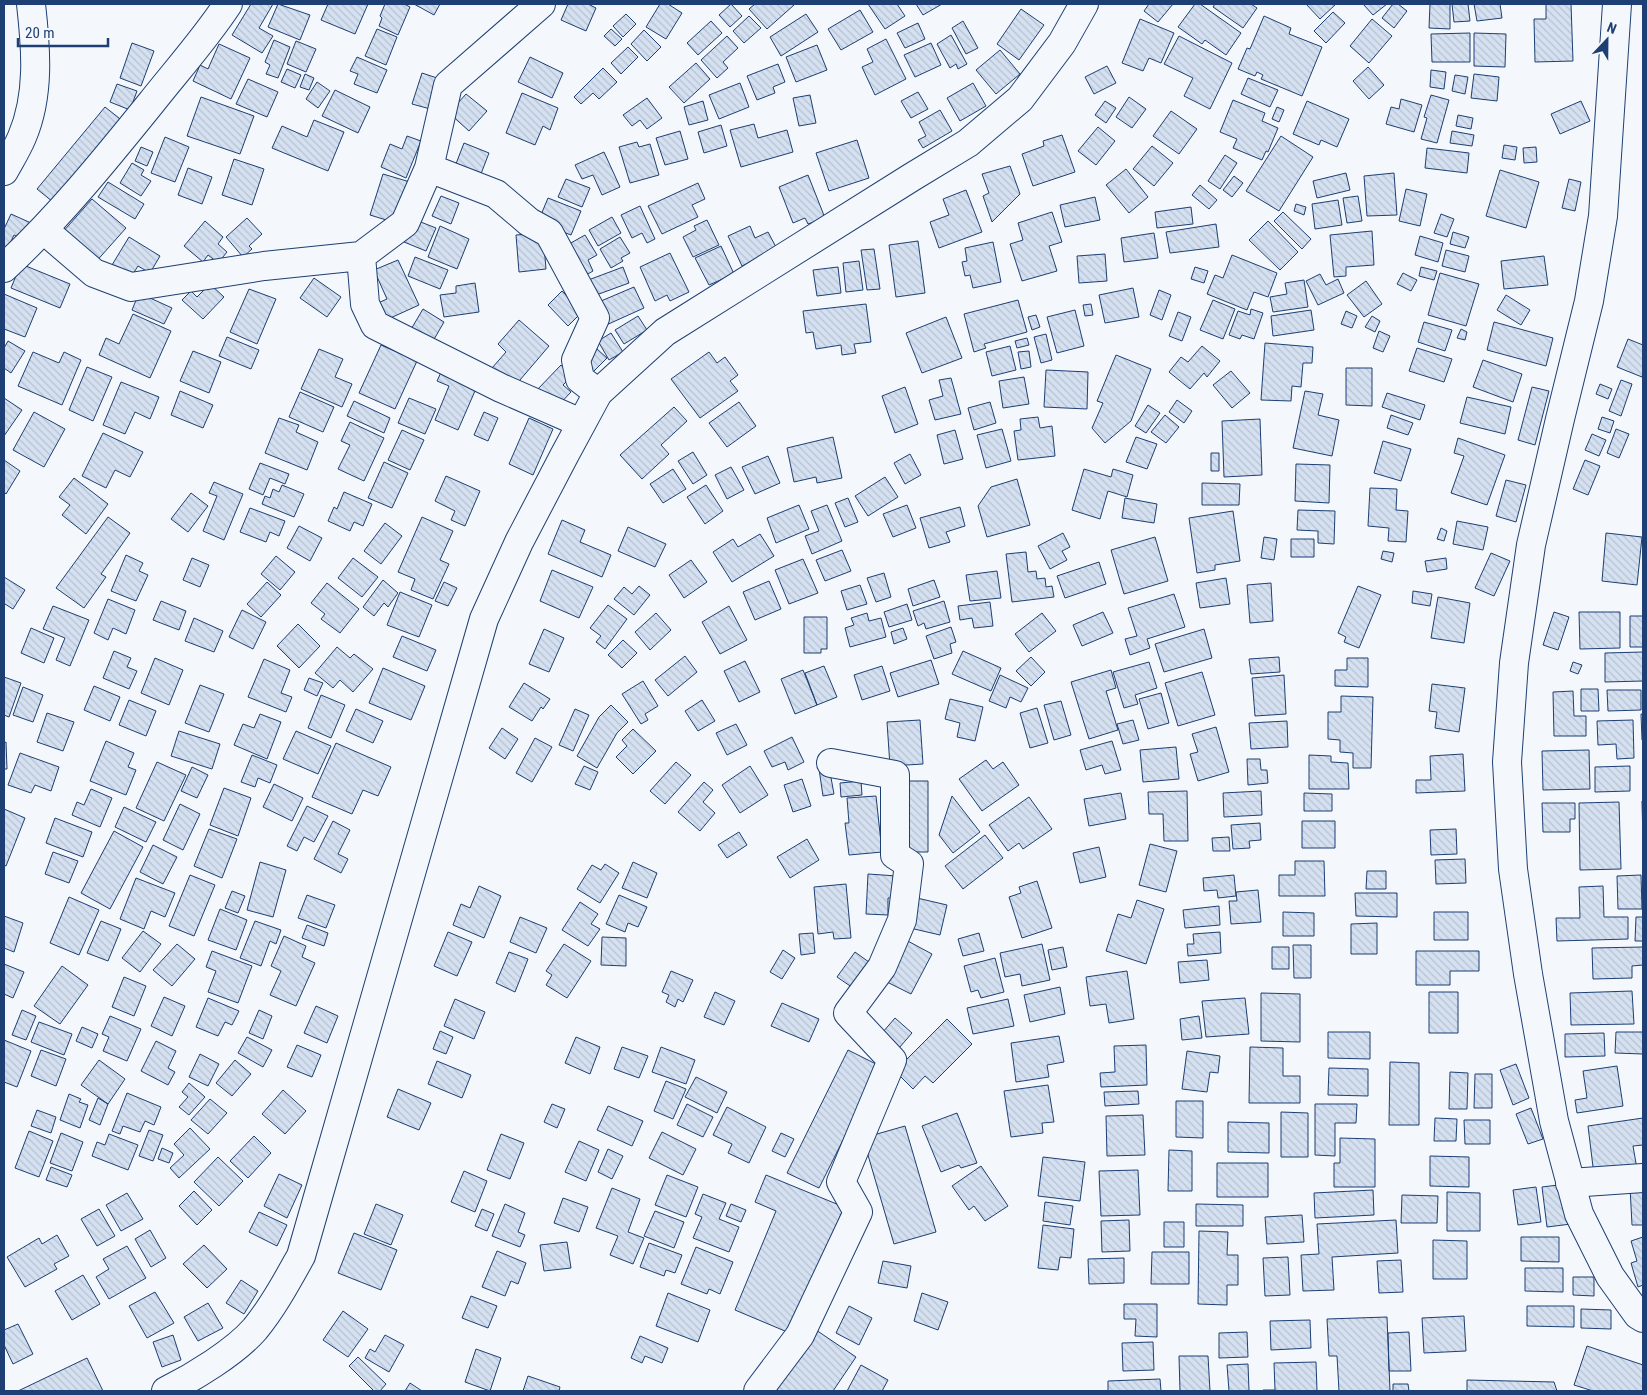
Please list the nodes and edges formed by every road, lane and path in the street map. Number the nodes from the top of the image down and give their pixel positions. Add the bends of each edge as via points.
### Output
1 (31, 4) edge
2 (228, 4) edge
3 (542, 4) edge
4 (1084, 4) edge
5 (1617, 4) edge
6 (429, 168) junction
7 (4, 171) edge
8 (44, 230) junction
9 (361, 256) junction
10 (4, 268) edge
11 (598, 393) junction
12 (581, 423) junction
13 (831, 763) dead end
14 (1643, 1178) edge
15 (1570, 1183) junction
16 (1643, 1318) edge
17 (166, 1391) edge
18 (758, 1391) edge

1 - 7 street via 36,51 33,99 22,137
2 - 8 street via 135,123
3 - 6 street via 448,84
4 - 11 street via 1062,42 1020,99 968,143 665,332
5 - 15 street via 1604,216 1589,301 1531,545 1514,663 1507,762 1513,869 1528,974 1554,1121
6 - 9 street via 405,222
6 - 11 street via 496,194 549,234 595,318 576,360 580,379
8 - 9 street via 94,273 131,287 264,266
8 - 10 street
9 - 12 street via 365,304 374,325 501,388
11 - 12 street
12 - 17 street via 519,542 484,619 301,1256 283,1290 254,1330 222,1358
13 - 18 street via 894,775 895,855 909,864 902,920 882,967 848,1013 892,1060 841,1182 858,1212 800,1335
14 - 15 street
15 - 16 street via 1579,1214 1610,1276

